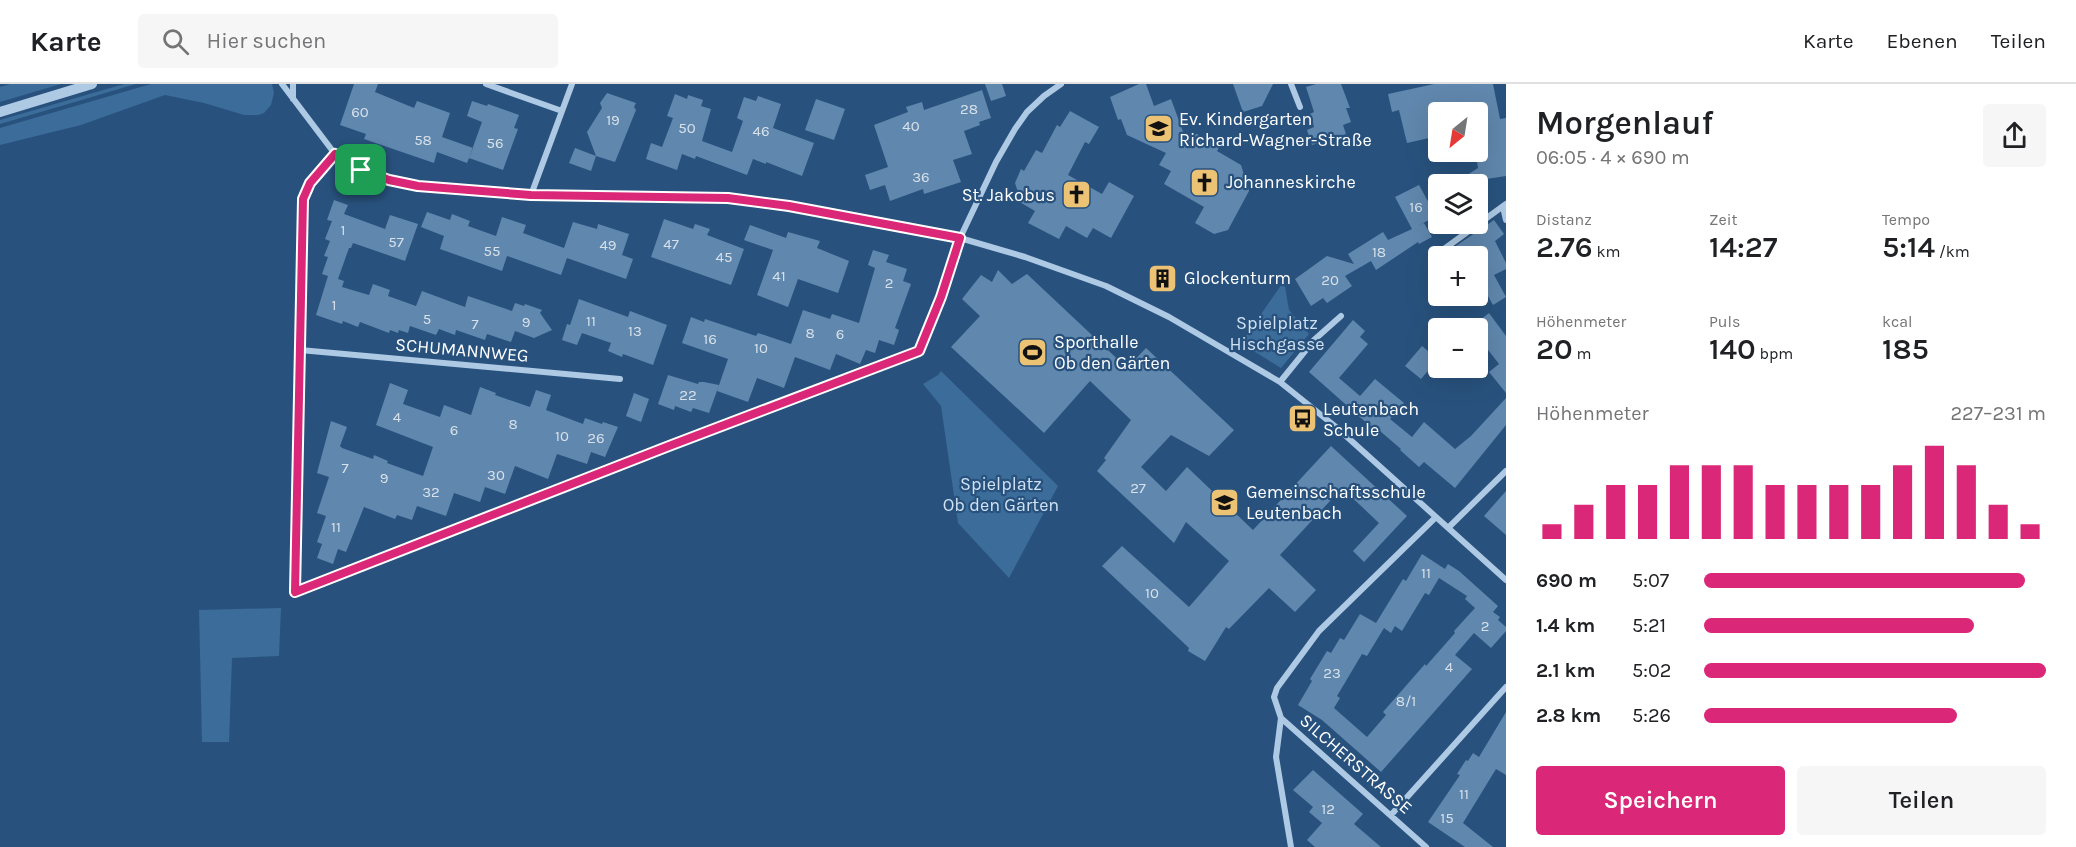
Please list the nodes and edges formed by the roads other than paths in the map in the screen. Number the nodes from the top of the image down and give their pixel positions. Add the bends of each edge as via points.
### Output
1 (92, 84) edge
2 (282, 84) edge
3 (293, 84) edge
4 (486, 84) edge
5 (572, 84) edge
6 (1060, 84) edge
7 (1291, 84) edge
8 (293, 99) junction
9 (1300, 107) dead end
10 (562, 111) junction
11 (0, 112) edge
12 (335, 154) junction
13 (531, 195) junction
14 (1504, 206) edge
15 (1506, 220) edge
16 (960, 238) junction
17 (1448, 246) edge
18 (1341, 316) dead end
19 (300, 350) junction
20 (620, 379) dead end
21 (1280, 382) junction
22 (1506, 471) edge
23 (1436, 517) junction
24 (1449, 527) junction
25 (1506, 579) edge
26 (1506, 687) edge
27 (1281, 718) junction
28 (1391, 815) junction
29 (1291, 847) edge
30 (1426, 847) edge

1 - 11 street
2 - 8 street
3 - 8 street
4 - 10 street
5 - 10 street
6 - 16 street via 1015,129
7 - 9 street
8 - 12 street
10 - 13 street
12 - 13 street via 361,170 389,180
12 - 19 street via 310,183 303,199
13 - 16 street via 728,198
14 - 15 street
14 - 17 street
16 - 19 street via 919,351 295,592
16 - 21 street via 1106,286 1169,317
18 - 21 street via 1314,340
19 - 20 street, SCHUMANNWEG
21 - 23 street
22 - 24 street
23 - 24 street
23 - 27 street, SILCHERSTRASSE via 1319,631 1277,688 1274,698
24 - 25 street
26 - 28 street
27 - 28 street, SILCHERSTRASSE
27 - 29 street via 1276,758
28 - 30 street, SILCHERSTRASSE

